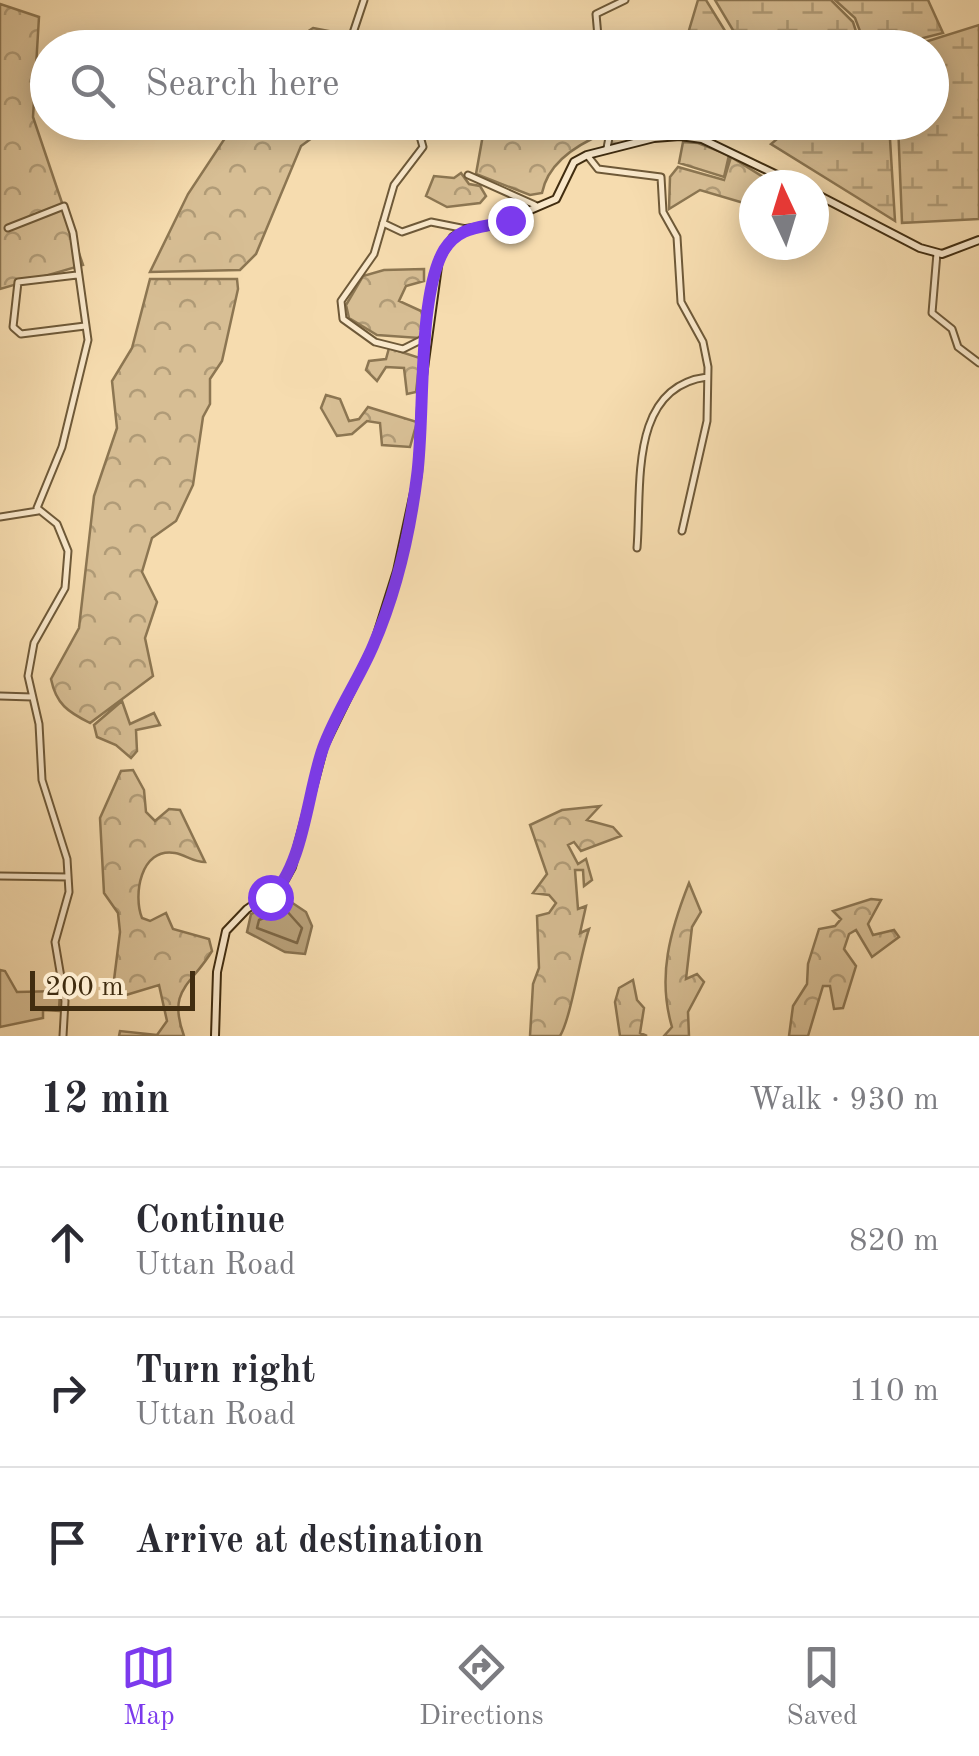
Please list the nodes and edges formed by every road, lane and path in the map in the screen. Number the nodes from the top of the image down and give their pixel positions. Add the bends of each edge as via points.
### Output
1 (364, 0) edge
2 (624, 0) edge
3 (354, 30) edge
4 (597, 30) edge
5 (420, 140) edge
6 (609, 140) edge
7 (645, 140) edge
8 (706, 140) edge
9 (607, 148) junction
10 (587, 156) junction
11 (767, 170) edge
12 (468, 175) dead end
13 (829, 200) edge
14 (535, 205) junction
15 (383, 223) junction
16 (8, 228) dead end
17 (466, 229) junction
18 (979, 240) edge
19 (937, 253) junction
20 (77, 275) junction
21 (85, 326) junction
22 (427, 337) junction
23 (979, 363) edge
24 (706, 377) junction
25 (46, 514) junction
26 (0, 518) edge
27 (682, 531) dead end
28 (638, 548) dead end
29 (0, 696) edge
30 (32, 696) junction
31 (0, 876) edge
32 (68, 877) junction
33 (63, 1036) edge
34 (215, 1036) edge

1 - 3 street
2 - 4 street via 596,14
5 - 15 street via 422,148 394,185
6 - 9 street
7 - 9 main road
8 - 11 main road
9 - 10 main road
10 - 14 main road via 574,162 556,199
10 - 24 street via 598,169 661,177 663,212 677,237 681,302 703,342
12 - 14 street
13 - 19 main road
14 - 17 main road via 495,225
15 - 17 street via 402,232 431,222
15 - 22 street via 374,254 340,300 343,319 376,342 403,349
16 - 20 street via 64,206
17 - 22 main road via 439,260
18 - 19 main road
19 - 23 street via 932,314
20 - 21 street
20 - 21 street via 18,282 13,327 22,334
21 - 25 street via 86,352 62,448 38,508
22 - 34 main road via 418,474 392,590 374,644 324,746 292,867 282,885 226,931
24 - 27 street via 707,421
24 - 28 street via 667,391 647,426
25 - 26 street
25 - 30 street via 64,535 68,572 28,660
29 - 30 street
30 - 32 street via 42,780 64,841
31 - 32 street
32 - 33 street via 54,942 65,1001

